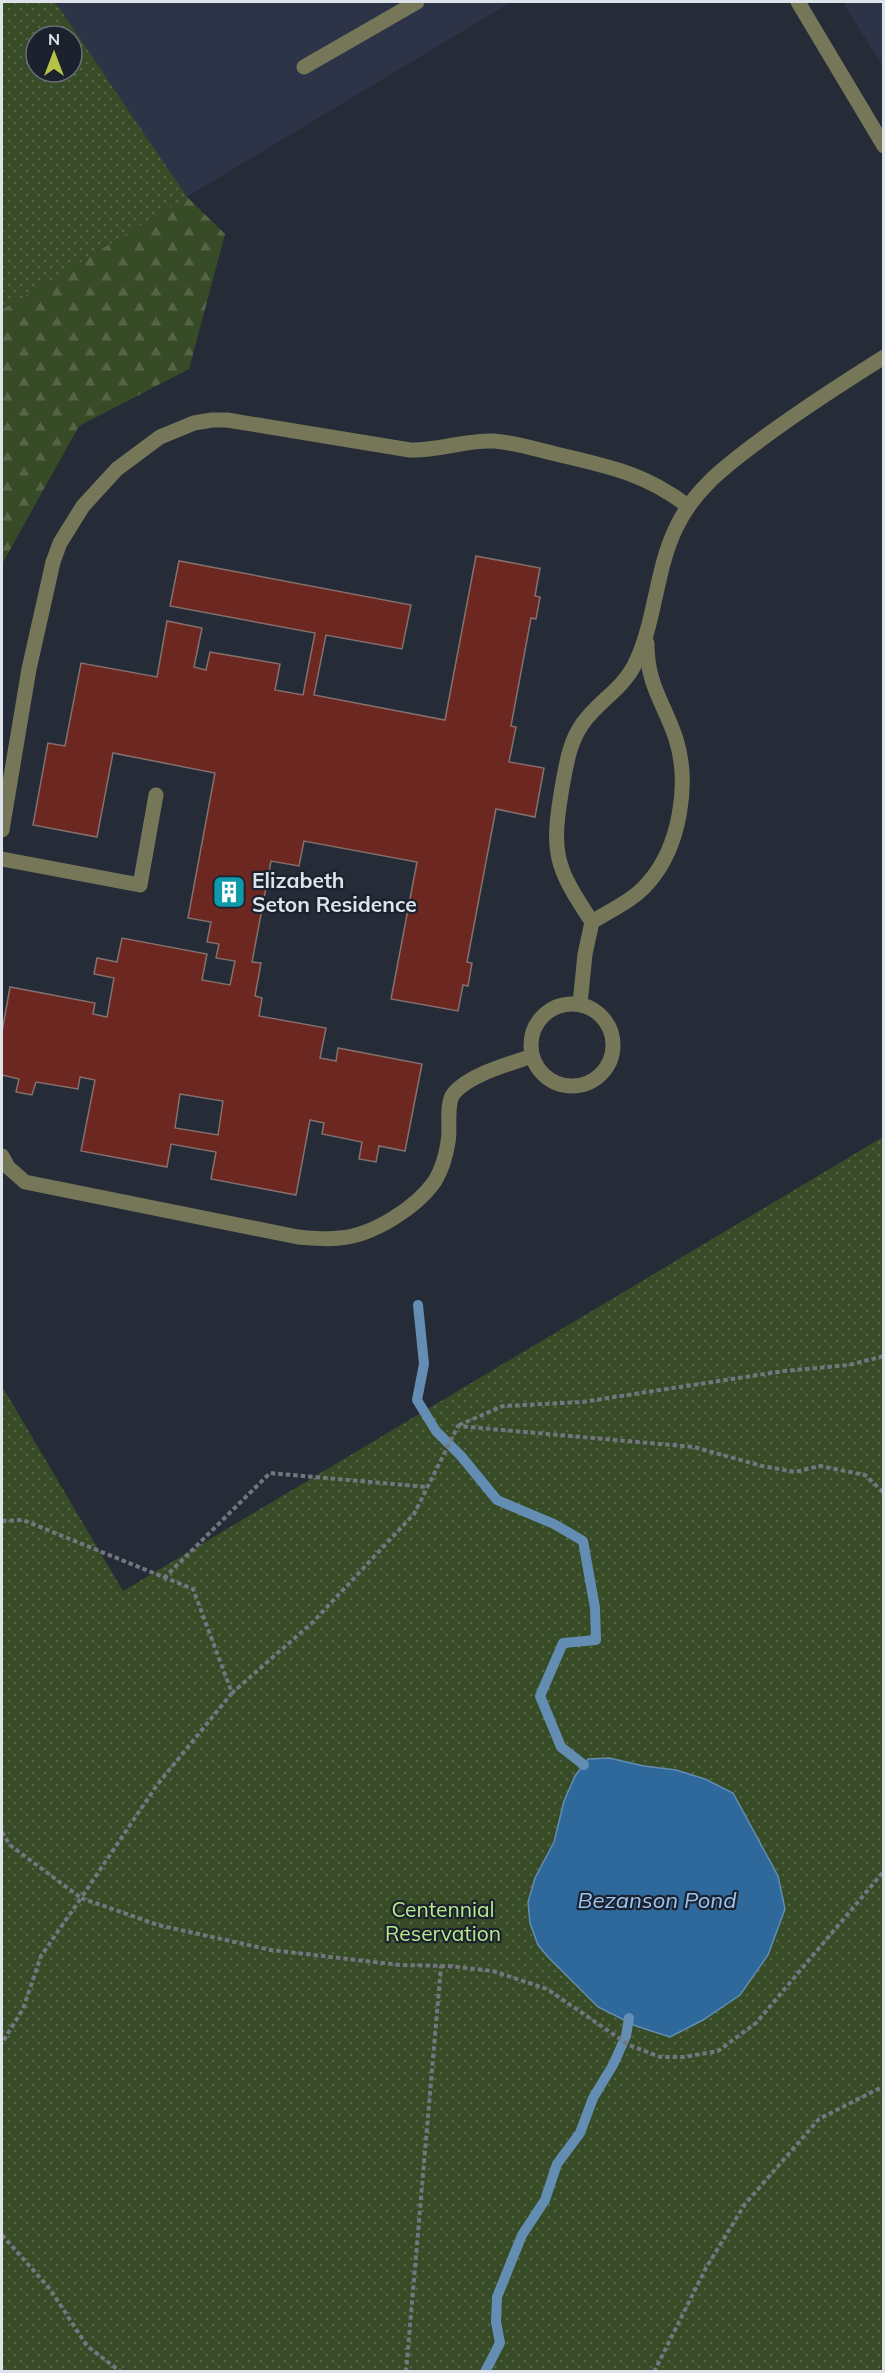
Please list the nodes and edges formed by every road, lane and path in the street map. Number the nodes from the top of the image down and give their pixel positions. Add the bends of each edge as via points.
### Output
1 (417, 2) edge
2 (798, 2) edge
3 (304, 67) dead end
4 (884, 146) edge
5 (884, 357) edge
6 (688, 506) junction
7 (647, 634) junction
8 (156, 795) dead end
9 (2, 830) edge
10 (2, 859) edge
11 (592, 922) junction
12 (580, 1004) junction
13 (532, 1056) junction
14 (2, 1156) edge
15 (884, 1356) edge
16 (458, 1426) junction
17 (427, 1486) junction
18 (884, 1493) edge
19 (2, 1521) edge
20 (164, 1578) junction
21 (232, 1693) junction
22 (2, 1832) edge
23 (884, 1871) edge
24 (81, 1898) junction
25 (441, 1966) junction
26 (2, 2043) edge
27 (884, 2086) edge
28 (2, 2235) edge
29 (121, 2372) edge
30 (406, 2372) edge
31 (654, 2372) edge

1 - 3 street
2 - 4 street
5 - 6 street via 815,400 734,460 703,486
6 - 7 street via 666,551
6 - 9 street via 636,475 509,443 477,442 410,450 227,420 179,428 117,469 83,506 60,543 29,669
7 - 11 street via 632,669 574,737 556,820 556,850 567,885
7 - 11 street via 648,668 680,756 682,778 676,822 661,865 648,884
8 - 10 street via 140,885
11 - 12 street
12 - 13 street via 555,1006 541,1017 532,1033
12 - 13 street via 602,1015 610,1028 612,1055 599,1076 576,1086 553,1082
13 - 14 street via 472,1080 454,1093 445,1160 434,1181 391,1220 340,1239 298,1237 25,1182
15 - 16 path via 849,1365 582,1402 503,1406
16 - 17 path
16 - 18 path via 693,1448 795,1472 820,1466 865,1475
17 - 20 path via 270,1473
17 - 21 path via 414,1514 320,1614
19 - 20 path via 23,1520
20 - 21 path via 193,1589
21 - 24 path via 157,1785
22 - 24 path via 10,1845
23 - 25 path via 756,2023 718,2051 660,2057 629,2045 547,1989 493,1971
24 - 25 path via 158,1925 271,1950
24 - 26 path via 42,1956 23,2009
25 - 30 path
27 - 31 path via 819,2119 745,2204 706,2268
28 - 29 path via 50,2289 87,2346

